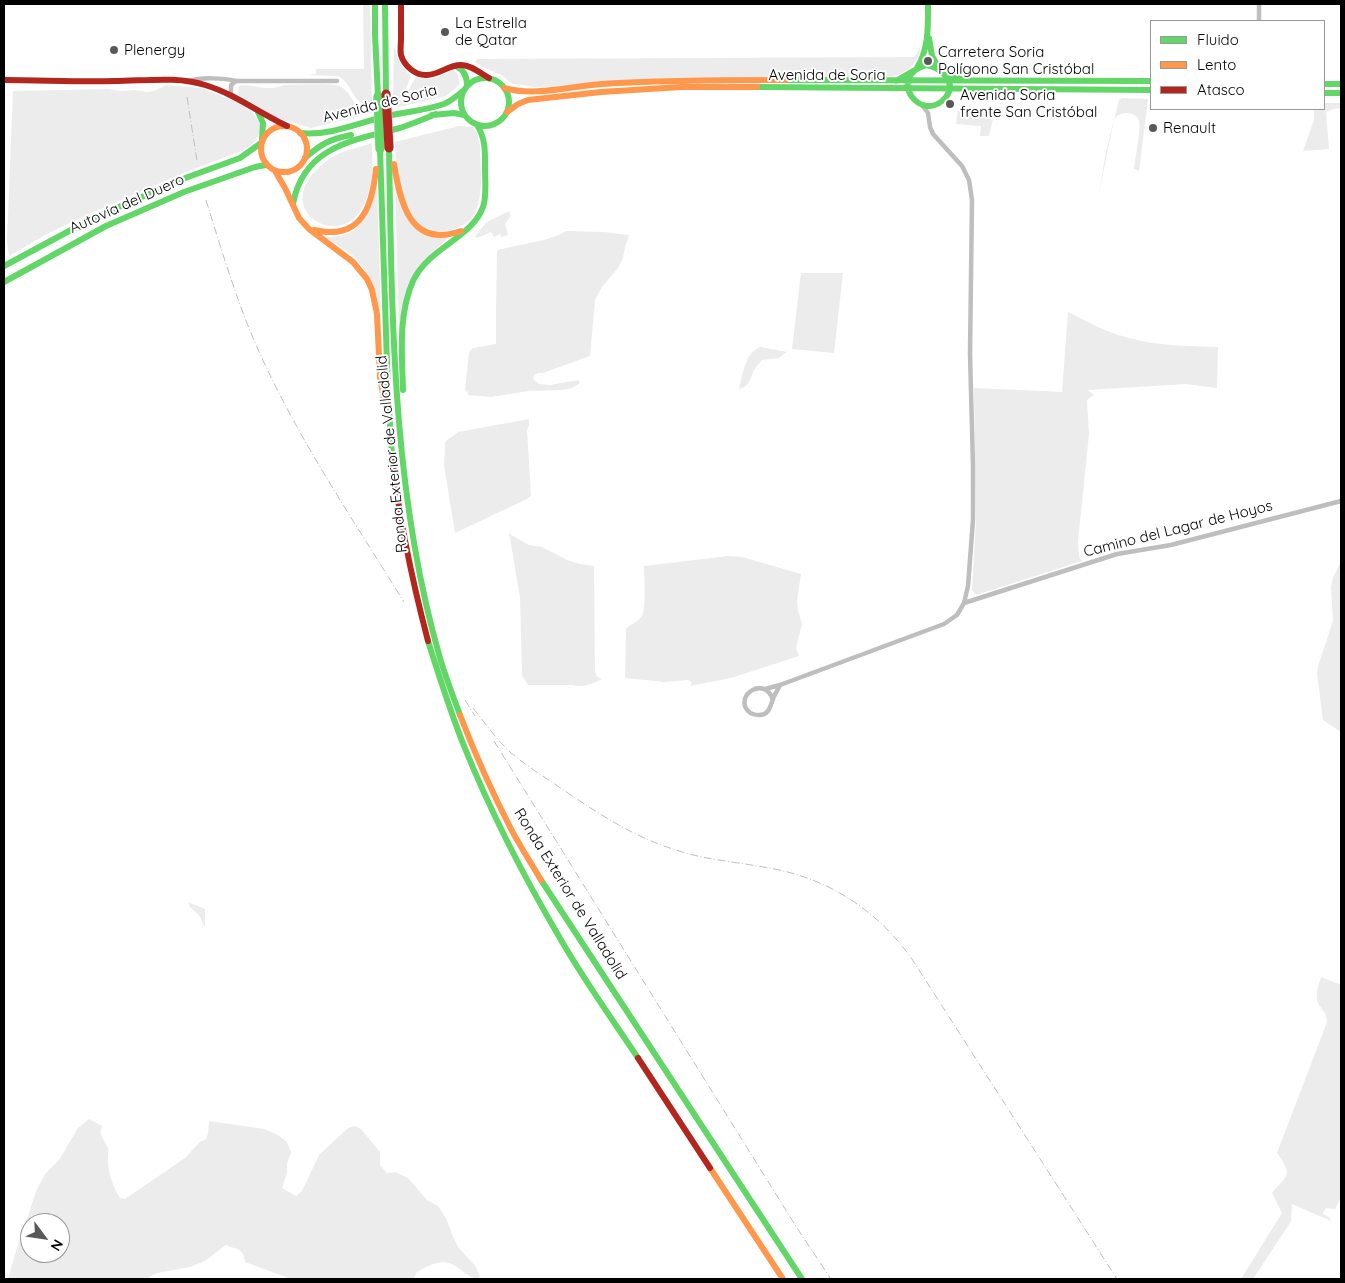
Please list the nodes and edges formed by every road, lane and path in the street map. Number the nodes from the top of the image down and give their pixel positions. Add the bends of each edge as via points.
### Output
1 (375, 4) edge
2 (385, 4) edge
3 (401, 4) edge
4 (928, 4) edge
5 (1259, 4) edge
6 (1259, 20) edge
7 (928, 29) junction
8 (452, 66) junction
9 (915, 69) junction
10 (489, 78) junction
11 (946, 78) junction
12 (7, 80) edge
13 (236, 81) junction
14 (337, 81) dead end
15 (896, 81) junction
16 (1150, 81) edge
17 (188, 82) junction
18 (1341, 84) edge
19 (908, 85) junction
20 (1325, 86) edge
21 (1325, 86) edge
22 (465, 88) junction
23 (504, 88) junction
24 (1150, 90) edge
25 (1341, 94) edge
26 (231, 95) junction
27 (382, 95) junction
28 (931, 109) junction
29 (257, 111) junction
30 (506, 112) junction
31 (436, 114) junction
32 (464, 115) junction
33 (497, 122) junction
34 (477, 125) junction
35 (286, 126) junction
36 (300, 133) junction
37 (262, 141) junction
38 (384, 148) junction
39 (485, 149) junction
40 (305, 158) junction
41 (266, 165) junction
42 (274, 171) junction
43 (291, 172) junction
44 (288, 193) junction
45 (293, 206) junction
46 (472, 224) junction
47 (312, 230) junction
48 (4, 264) edge
49 (4, 282) edge
50 (389, 419) junction
51 (401, 438) junction
52 (1341, 501) edge
53 (964, 603) junction
54 (780, 685) junction
55 (765, 689) junction
56 (772, 700) junction
57 (783, 1279) edge
58 (802, 1279) edge

1 - 27 main road, Ronda Exterior de Valladolid
2 - 27 main road, Ronda Exterior de Valladolid
3 - 8 main road via 401,48 406,65 426,76
4 - 7 main road
5 - 6 street
7 - 9 main road via 923,57
7 - 11 main road via 932,56
8 - 10 main road via 466,65
8 - 22 main road via 465,71
9 - 11 main road via 934,66
9 - 15 main road
9 - 19 main road
10 - 22 main road via 478,78
10 - 23 main road
11 - 16 main road
11 - 19 main road, Avenida de Soria
11 - 24 main road, Avenida de Soria
11 - 28 main road via 946,97
12 - 17 main road
13 - 14 street
13 - 17 street via 199,79
13 - 26 street via 231,85
15 - 19 main road, Avenida de Soria
15 - 23 main road, Avenida de Soria via 680,80 524,92
17 - 26 main road
18 - 20 main road
19 - 28 main road via 912,97
19 - 30 main road, Avenida de Soria via 635,90 528,100
21 - 25 main road
22 - 32 main road via 461,103
22 - 36 main road, Avenida de Soria via 450,101 436,107 310,135
23 - 30 main road via 509,104
26 - 29 main road
27 - 38 main road, Ronda Exterior de Valladolid, bridge
28 - 53 street via 933,134 962,166 969,180 972,200 973,520
29 - 35 main road
29 - 37 main road via 263,123
30 - 33 main road
31 - 32 main road, Avenida de Soria
31 - 40 main road, Avenida de Soria via 337,138 319,146
31 - 45 main road via 328,149 308,168 298,184
32 - 34 main road
33 - 34 main road
33 - 39 main road
34 - 39 main road
35 - 36 main road
35 - 37 main road via 271,129
36 - 40 main road via 307,144
37 - 41 main road via 260,154
37 - 48 main road, Autovía del Duero via 240,158 176,182
38 - 46 main road via 392,155 405,211 414,224 428,232 444,234 460,232
38 - 47 main road via 377,158 370,200 356,224 337,233
38 - 50 main road, Ronda Exterior de Valladolid
38 - 51 main road, Ronda Exterior de Valladolid
39 - 46 main road via 485,195
40 - 43 main road
41 - 42 main road
41 - 49 main road, Autovía del Duero via 184,192 114,223
42 - 43 main road
42 - 44 main road
43 - 44 main road
44 - 45 main road
45 - 47 main road via 298,217
46 - 51 main road via 427,261 407,296 403,319
47 - 50 main road via 354,262 374,295 380,379
50 - 57 main road, Ronda Exterior de Valladolid via 403,536 419,610 432,657 477,781 518,865 562,942
51 - 58 main road, Ronda Exterior de Valladolid via 413,536 439,657 460,716 507,821 576,935
52 - 53 street, Camino del Lagar de Hoyos via 1170,545 1116,554
53 - 54 street via 957,615 944,624
54 - 55 street
54 - 56 street
55 - 56 street
55 - 56 street via 754,688 747,693 748,710 752,714 765,714 771,708

